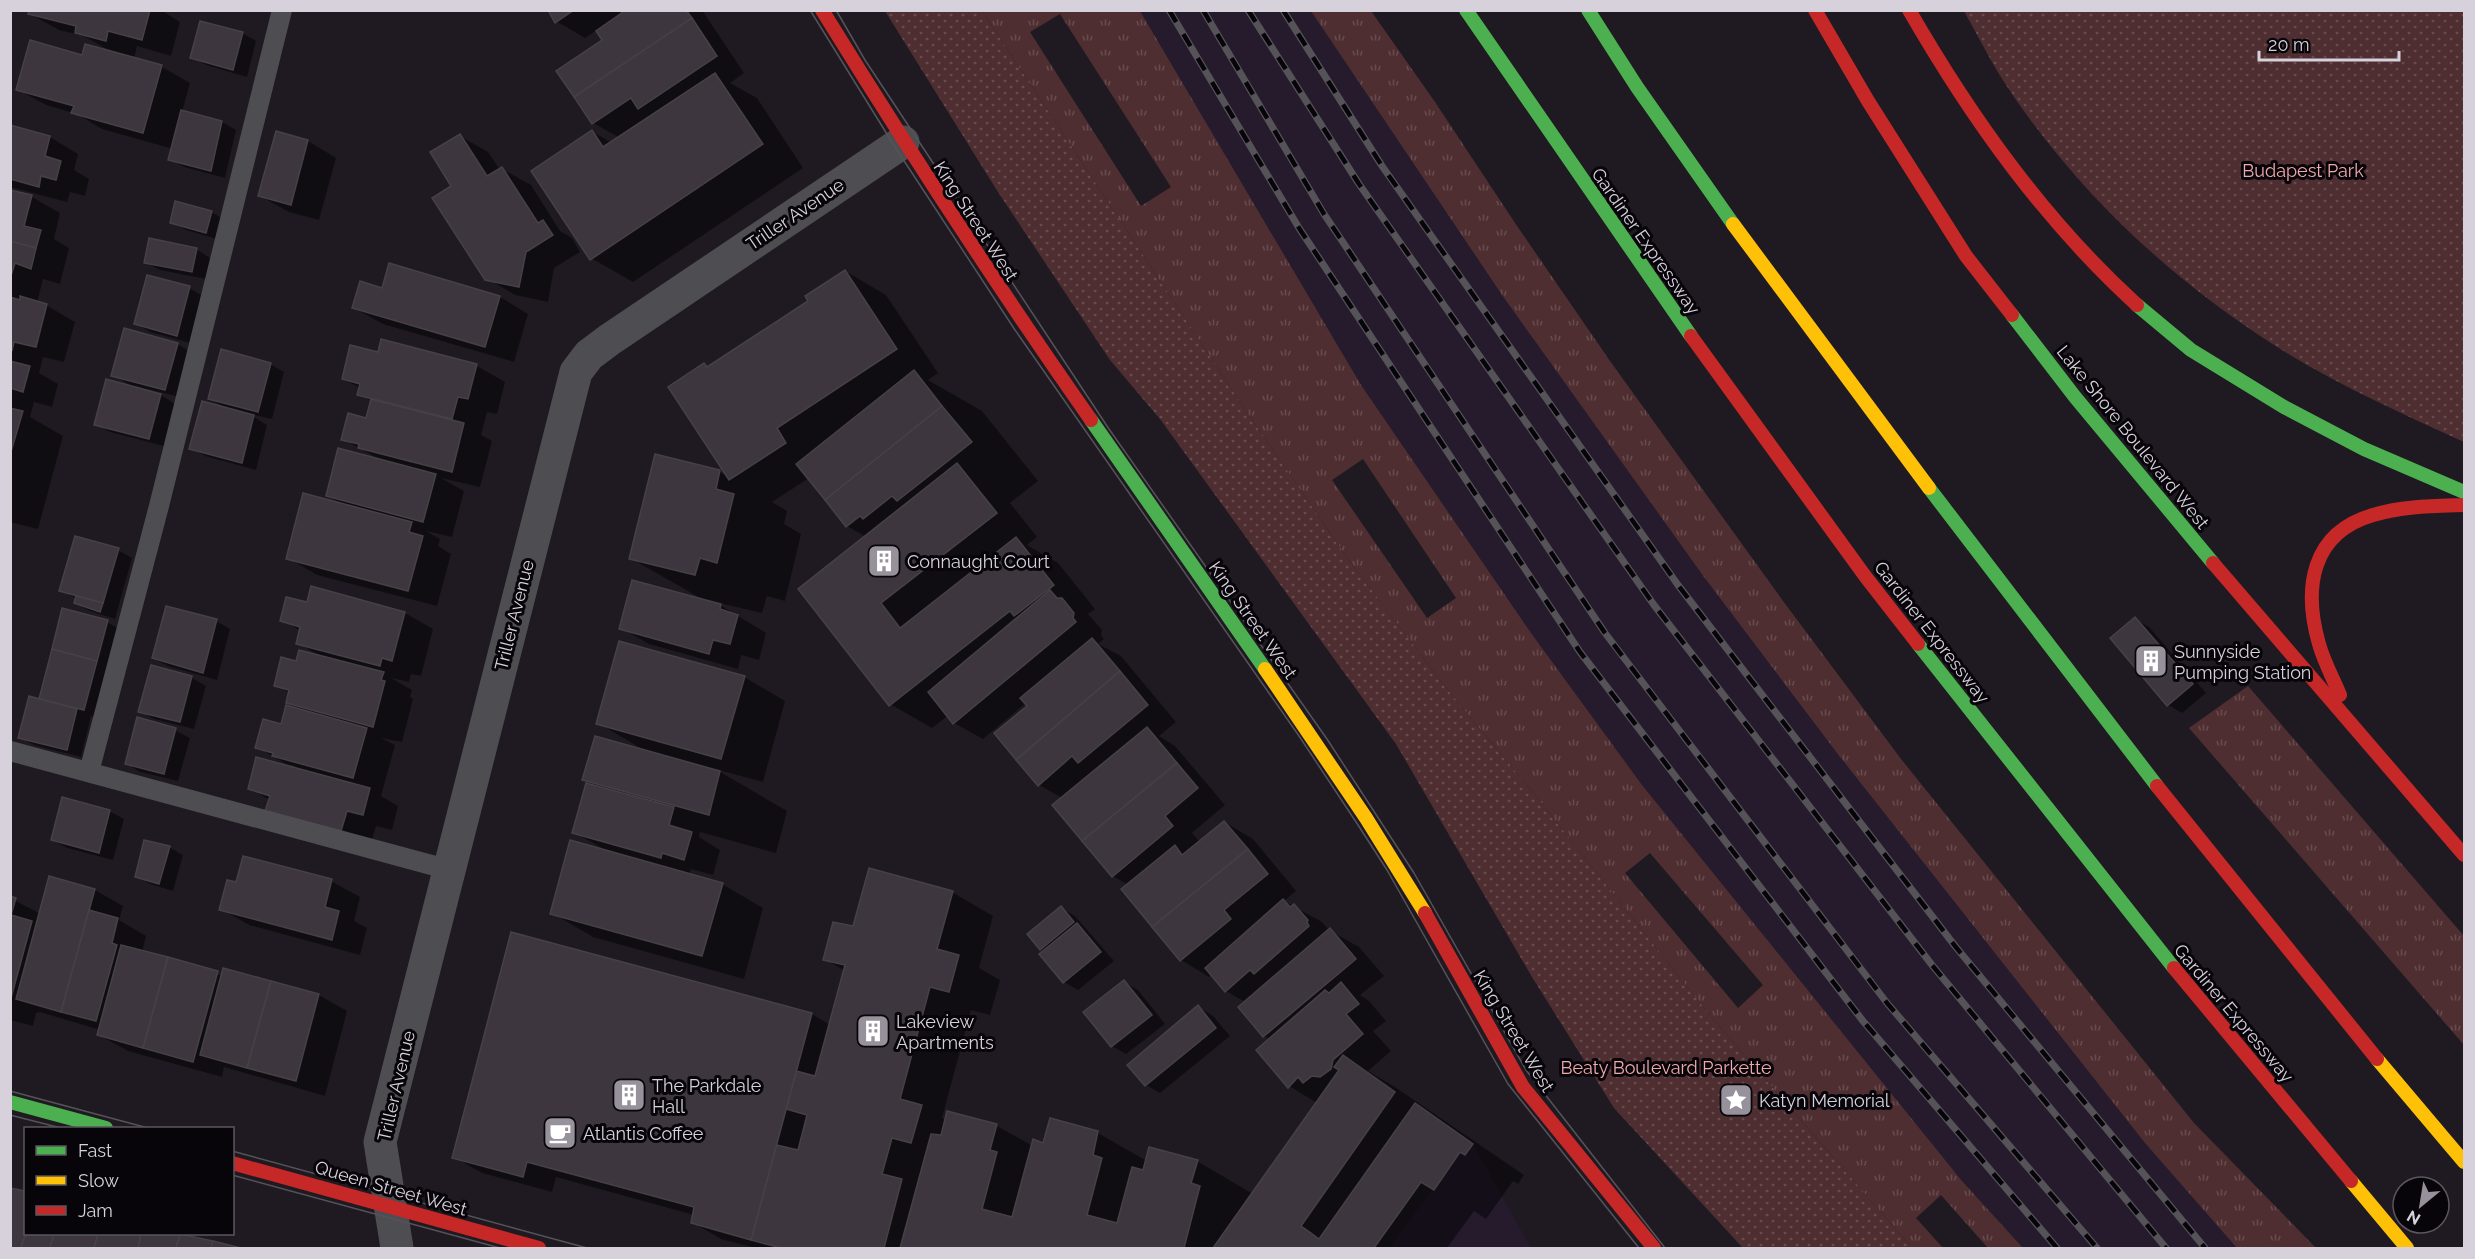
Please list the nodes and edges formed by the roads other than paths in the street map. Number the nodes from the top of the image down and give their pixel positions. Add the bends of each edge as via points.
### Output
1 (282, 10) edge
2 (822, 10) edge
3 (1466, 10) edge
4 (1588, 10) edge
5 (1815, 10) edge
6 (1909, 10) edge
7 (903, 142) junction
8 (2464, 492) edge
9 (2464, 505) edge
10 (2350, 720) junction
11 (10, 751) edge
12 (89, 772) junction
13 (2464, 855) edge
14 (450, 870) junction
15 (10, 1102) edge
16 (102, 1127) edge
17 (2464, 1162) edge
18 (234, 1164) edge
19 (392, 1208) junction
20 (397, 1248) edge
21 (539, 1248) edge
22 (1654, 1248) edge
23 (2407, 1248) edge

1 - 12 lane
2 - 7 main road, King Street West
3 - 23 main road, Gardiner Expressway via 1691,337 1865,576 2151,941
4 - 17 main road via 1614,55 1759,261 1957,525 2207,852
5 - 10 main road, Lake Shore Boulevard West via 1966,256 2075,397
6 - 8 main road via 1939,65 1995,149 2068,238 2122,294 2193,351 2256,390 2333,434
7 - 14 street, Triller Avenue via 581,363
7 - 22 main road, King Street West via 1022,322 1366,818 1405,878 1523,1087
9 - 10 main road via 2419,507 2364,518 2336,533 2317,560 2312,610 2319,644
10 - 13 main road, Lake Shore Boulevard West
11 - 12 lane
12 - 14 lane
14 - 19 street, Triller Avenue via 380,1142
15 - 16 main road
18 - 19 main road, Queen Street West
19 - 20 street, Triller Avenue
19 - 21 main road, Queen Street West

